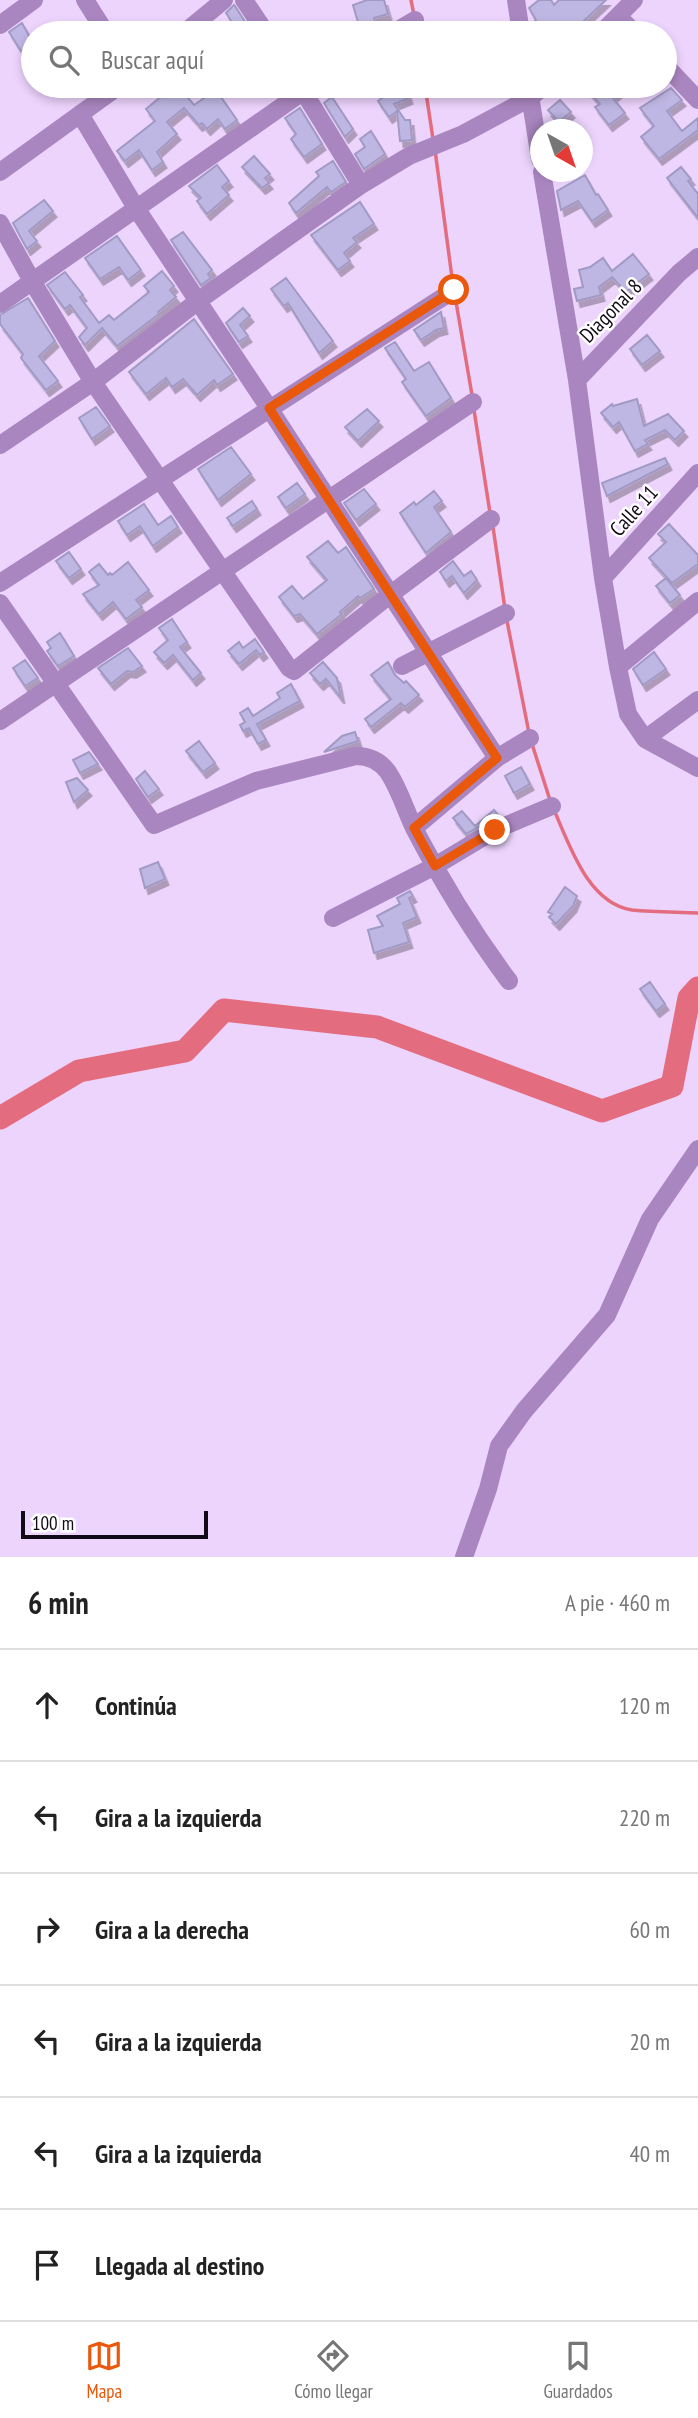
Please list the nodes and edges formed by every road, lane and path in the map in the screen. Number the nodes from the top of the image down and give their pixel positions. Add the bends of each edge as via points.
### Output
1 (34, 0) edge
2 (85, 0) edge
3 (224, 0) edge
4 (244, 0) edge
5 (516, 0) edge
6 (634, 0) edge
7 (619, 17) junction
8 (98, 21) edge
9 (199, 21) edge
10 (258, 21) edge
11 (519, 21) edge
12 (614, 21) edge
13 (623, 21) edge
14 (0, 25) edge
15 (677, 78) edge
16 (102, 98) edge
17 (290, 98) edge
18 (311, 98) edge
19 (520, 98) edge
20 (530, 98) edge
21 (698, 100) edge
22 (80, 114) junction
23 (534, 119) edge
24 (0, 172) edge
25 (544, 182) edge
26 (361, 185) junction
27 (136, 208) junction
28 (0, 223) edge
29 (698, 247) edge
30 (698, 257) edge
31 (679, 273) junction
32 (32, 281) junction
33 (454, 290) dead end
34 (198, 301) junction
35 (0, 304) edge
36 (577, 380) junction
37 (93, 382) junction
38 (473, 401) dead end
39 (269, 408) junction
40 (0, 445) edge
41 (698, 474) edge
42 (160, 478) junction
43 (328, 498) junction
44 (491, 519) dead end
45 (223, 569) junction
46 (603, 578) junction
47 (0, 583) edge
48 (391, 594) junction
49 (698, 601) edge
50 (0, 603) edge
51 (506, 613) dead end
52 (428, 651) junction
53 (402, 666) dead end
54 (618, 667) junction
55 (56, 684) junction
56 (698, 700) edge
57 (0, 721) edge
58 (530, 738) dead end
59 (645, 740) junction
60 (497, 758) junction
61 (698, 768) edge
62 (552, 806) dead end
63 (414, 828) junction
64 (435, 866) junction
65 (333, 918) dead end
66 (509, 981) dead end
67 (698, 1149) edge
68 (464, 1557) edge

1 - 14 street
2 - 8 street
3 - 9 street
4 - 10 street
5 - 11 street
6 - 7 street
7 - 12 street
7 - 13 street
15 - 21 street
16 - 22 street
17 - 27 street
18 - 26 street
19 - 26 street via 463,134 409,156
20 - 23 street
22 - 24 street
22 - 27 street
25 - 36 street
26 - 34 street
27 - 32 street
27 - 34 street
28 - 32 street
29 - 31 street
30 - 31 street
31 - 36 street, Diagonal 8
32 - 35 street
32 - 37 street
33 - 39 street
34 - 37 street
34 - 39 street
36 - 46 street
37 - 40 street
37 - 42 street
38 - 43 street
39 - 42 street
39 - 43 street
41 - 46 street, Calle 11
42 - 45 street
42 - 47 street
43 - 45 street
43 - 48 street
44 - 48 street
45 - 48 street via 294,671
45 - 55 street
46 - 54 street
48 - 52 street
49 - 54 street
50 - 55 street
51 - 52 street
52 - 53 street
52 - 60 street
54 - 59 street via 628,714
55 - 57 street
55 - 63 street via 154,825 256,781 366,756 389,773
56 - 59 street
58 - 60 street
59 - 61 street
60 - 63 street
62 - 64 street via 495,830
63 - 64 street
64 - 65 street
64 - 66 street
67 - 68 street via 650,1219 607,1315 499,1446

